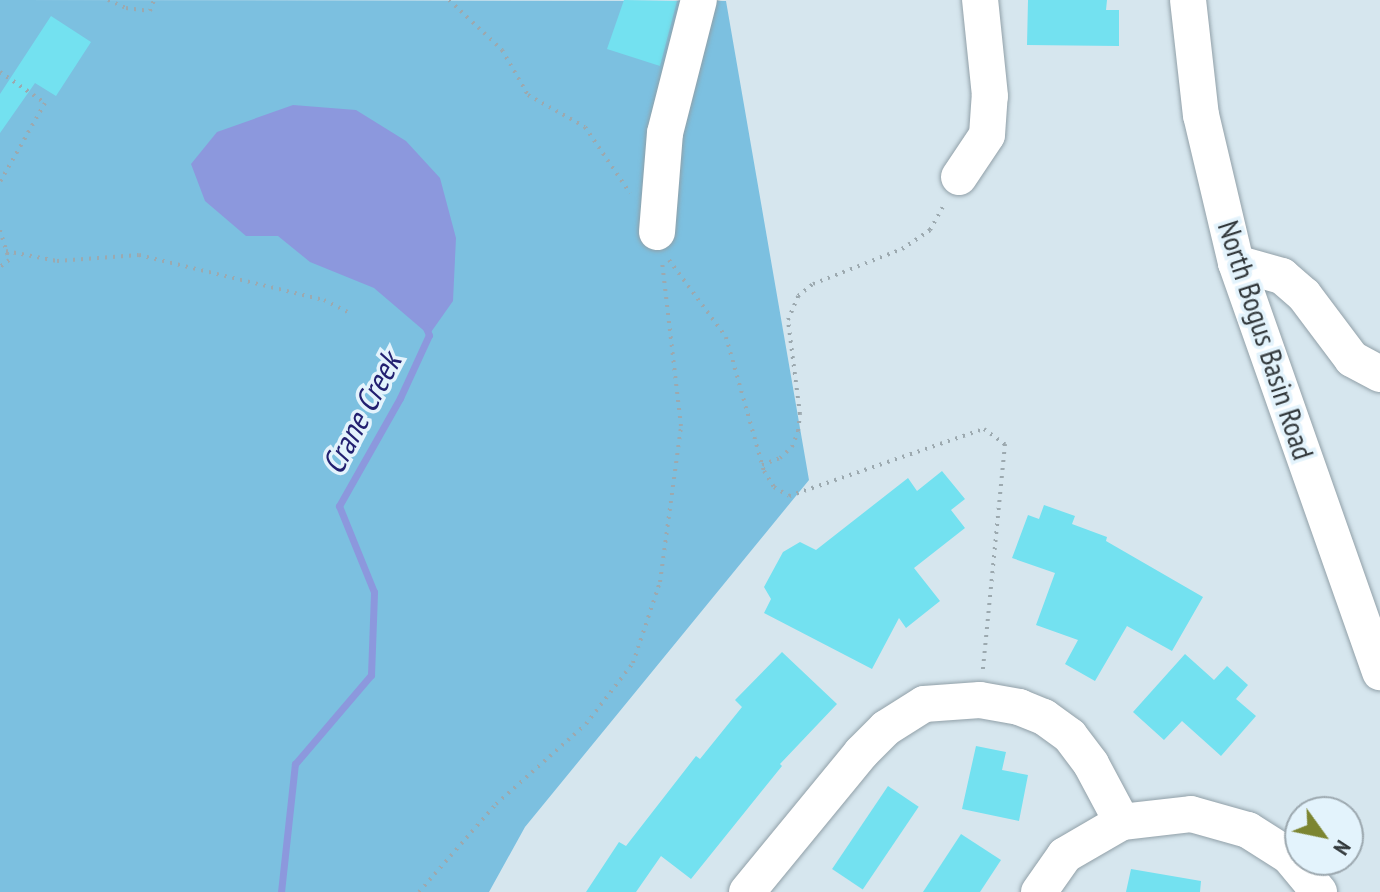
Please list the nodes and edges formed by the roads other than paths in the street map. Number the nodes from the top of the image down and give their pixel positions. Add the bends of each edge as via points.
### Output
1 (699, 0) edge
2 (980, 0) edge
3 (1188, 0) edge
4 (959, 177) road end
5 (657, 232) dead end
6 (1236, 263) junction
7 (1380, 374) edge
8 (1380, 672) edge
9 (1122, 822) junction
10 (747, 892) edge
11 (1039, 892) edge
12 (1319, 892) edge

1 - 5 street via 665,133
2 - 4 street via 990,96 987,135
3 - 6 street, North Bogus Basin Road via 1201,115
6 - 7 street via 1282,276 1304,295 1352,359
6 - 8 street, North Bogus Basin Road
9 - 10 street via 1091,764 1070,736 1044,717 980,700 924,704 886,728
9 - 11 street via 1065,855
9 - 12 street via 1191,814 1248,830 1289,856

